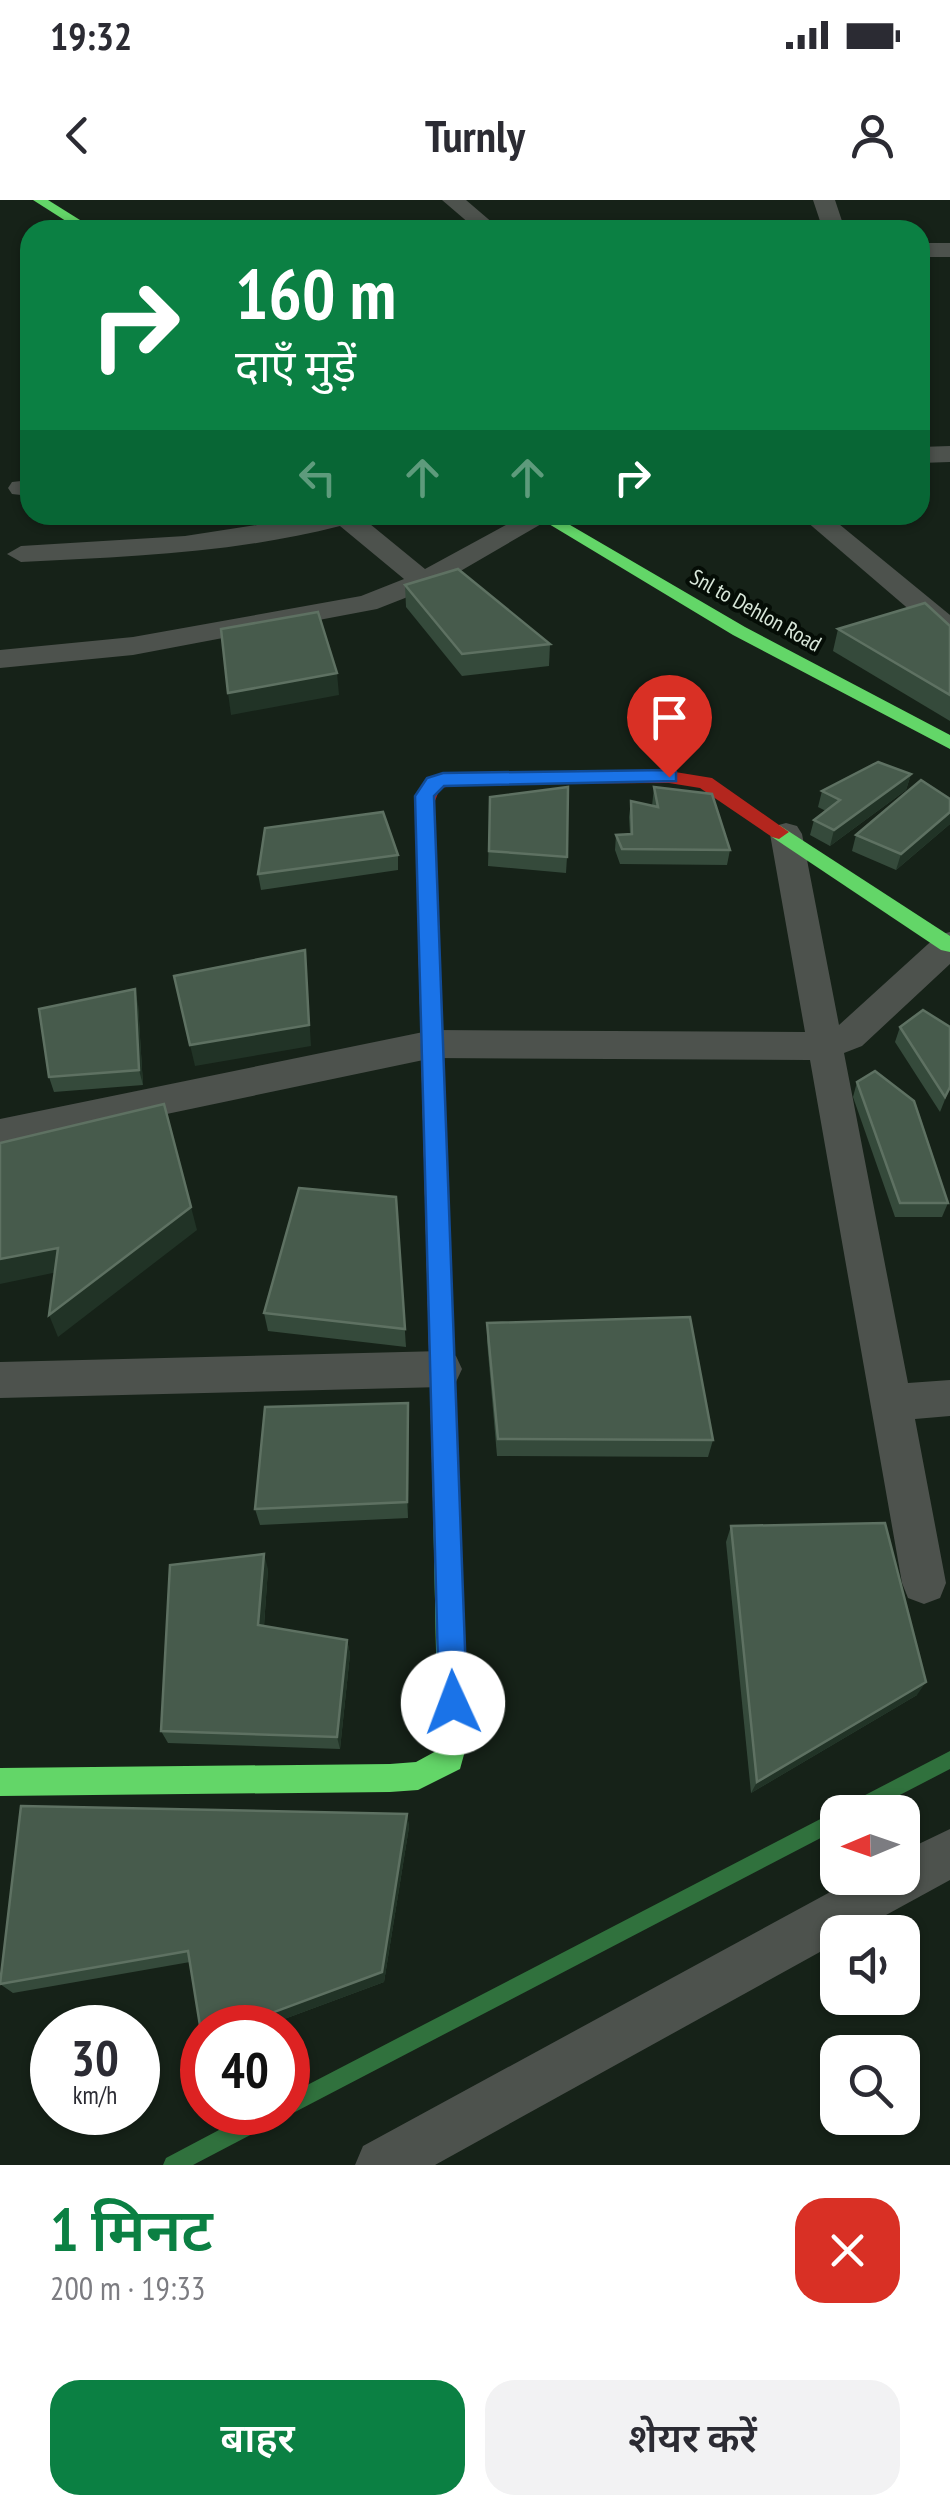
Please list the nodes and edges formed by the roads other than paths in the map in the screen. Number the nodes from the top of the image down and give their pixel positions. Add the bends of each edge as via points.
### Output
1 (38, 200) edge
2 (453, 200) edge
3 (72, 220) edge
4 (478, 220) edge
5 (314, 525) edge
6 (355, 525) edge
7 (524, 525) edge
8 (559, 525) edge
9 (824, 525) edge
10 (21, 554) dead end
11 (423, 581) junction
12 (950, 630) edge
13 (0, 658) edge
14 (950, 743) edge
15 (786, 834) junction
16 (949, 944) edge
17 (433, 1044) junction
18 (824, 1046) junction
19 (0, 1134) edge
20 (442, 1369) junction
21 (0, 1380) edge
22 (950, 1398) edge
23 (890, 1403) junction
24 (924, 1583) dead end
25 (0, 1782) edge
26 (950, 1853) edge
27 (382, 2165) edge

1 - 3 street
2 - 4 street
5 - 10 street via 221,544
6 - 11 street
7 - 11 street
8 - 14 street, Snl to Dehlon Road via 739,632
9 - 12 street
11 - 13 street via 322,614 133,646
15 - 16 street
15 - 17 street via 725,792 690,778 433,782 424,806
15 - 18 street
16 - 18 street via 850,1036
17 - 18 street
17 - 19 street
17 - 20 street
18 - 23 street
20 - 21 street
20 - 25 street via 450,1759 418,1776 390,1778
22 - 23 street
23 - 24 street
26 - 27 street

